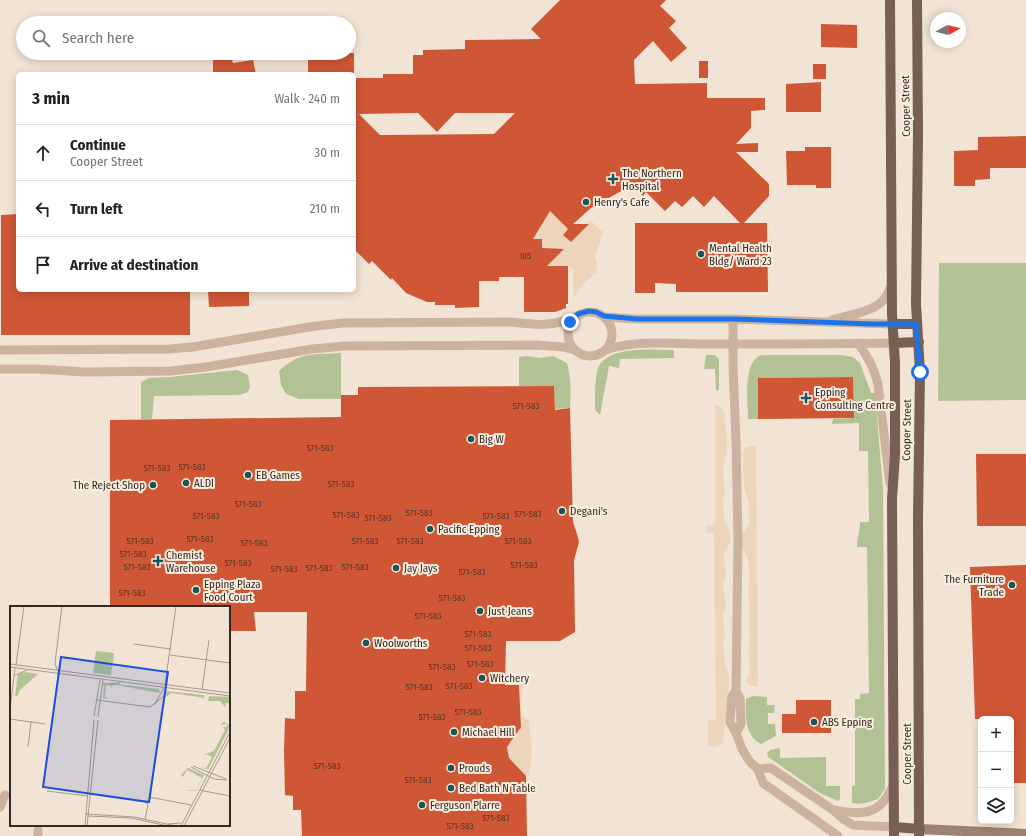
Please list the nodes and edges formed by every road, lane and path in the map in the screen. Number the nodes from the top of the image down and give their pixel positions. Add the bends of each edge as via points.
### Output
1 (890, 0) edge
2 (916, 0) edge
3 (892, 283) junction
4 (604, 316) junction
5 (575, 317) junction
6 (733, 319) junction
7 (823, 322) junction
8 (892, 324) junction
9 (916, 324) junction
10 (919, 342) junction
11 (894, 343) junction
12 (733, 344) junction
13 (858, 344) junction
14 (0, 350) edge
15 (574, 350) junction
16 (605, 350) junction
17 (0, 369) edge
18 (892, 499) junction
19 (758, 769) junction
20 (894, 784) junction
21 (5, 795) dead end
22 (0, 806) edge
23 (833, 810) junction
24 (894, 832) edge
25 (920, 832) edge
26 (1025, 834) edge
27 (838, 836) edge
28 (1006, 836) edge

1 - 3 main road, Cooper Street
2 - 9 main road, Cooper Street
3 - 7 street via 885,298 874,308
3 - 8 main road, Cooper Street
4 - 5 street via 589,311
4 - 6 street via 637,319
4 - 16 street via 612,333
5 - 14 street via 562,322 536,325 511,322 342,323 170,349
5 - 15 street via 567,329 567,337
6 - 7 street
6 - 12 street
7 - 8 street
8 - 9 main road
8 - 11 main road, Cooper Street
9 - 10 main road, Cooper Street
10 - 11 main road
10 - 25 main road, Cooper Street
11 - 13 street
11 - 18 main road, Cooper Street via 895,455
12 - 13 street
12 - 16 street via 649,342
12 - 19 street via 738,541 736,691 740,698 741,724 736,733 742,749
13 - 18 street via 871,361 878,384
15 - 16 street via 583,355 595,356
15 - 17 street via 536,345 344,346 170,371
18 - 20 main road, Cooper Street
19 - 23 street via 771,768
19 - 27 street via 763,783
20 - 23 street via 884,802 875,809 859,814
20 - 24 main road, Cooper Street
21 - 22 street
23 - 24 street via 853,825
24 - 25 main road
25 - 26 street
26 - 28 street

